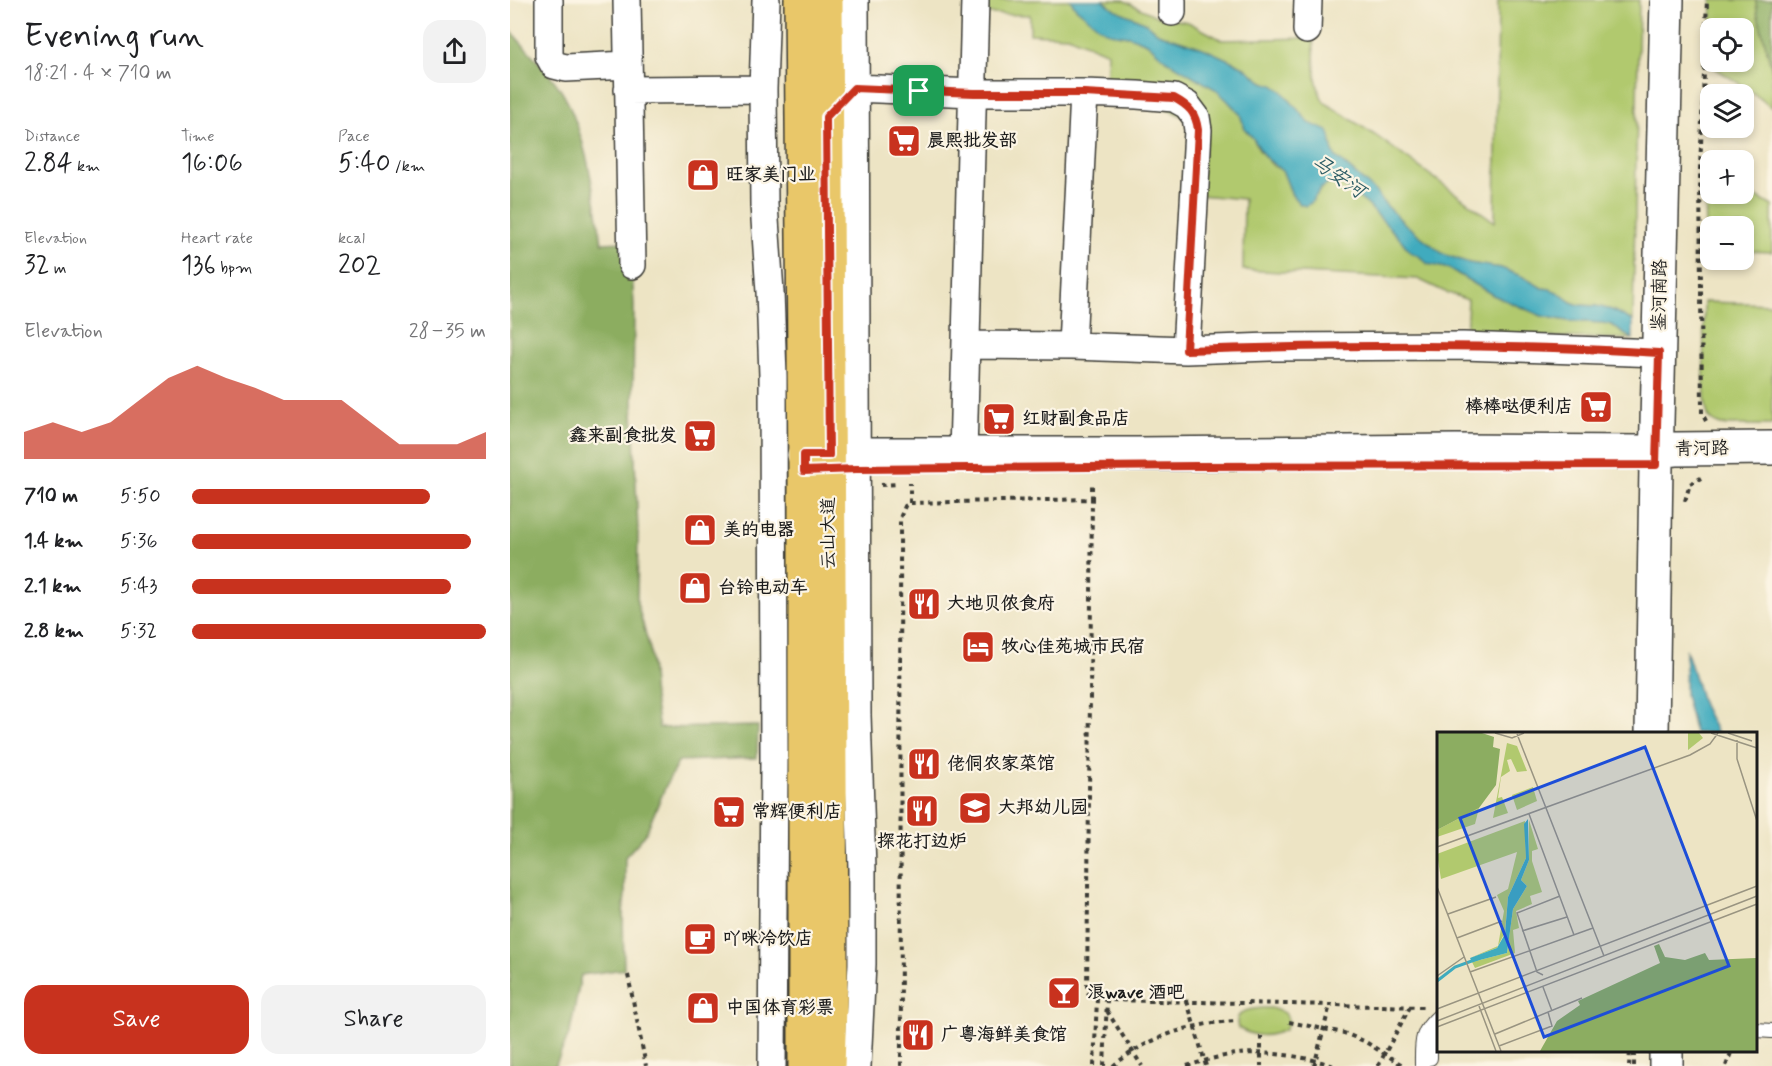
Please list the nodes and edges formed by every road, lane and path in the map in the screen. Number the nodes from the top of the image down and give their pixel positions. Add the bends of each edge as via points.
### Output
1 (549, 0) edge
2 (627, 0) edge
3 (766, 0) edge
4 (801, 0) edge
5 (826, 0) edge
6 (855, 0) edge
7 (975, 0) edge
8 (1308, 0) edge
9 (1667, 0) edge
10 (1686, 0) edge
11 (1707, 0) edge
12 (1307, 30) dead end
13 (628, 78) junction
14 (854, 88) junction
15 (764, 89) junction
16 (974, 93) junction
17 (1084, 93) junction
18 (826, 117) junction
19 (632, 265) dead end
20 (966, 345) junction
21 (1072, 346) junction
22 (1186, 350) junction
23 (1659, 353) junction
24 (1711, 427) dead end
25 (1772, 448) edge
26 (963, 454) junction
27 (1674, 461) junction
28 (1772, 462) edge
29 (836, 466) junction
30 (1092, 481) dead end
31 (910, 483) junction
32 (921, 483) dead end
33 (1092, 499) junction
34 (910, 503) junction
35 (1685, 503) dead end
36 (1652, 732) edge
37 (1671, 732) edge
38 (628, 975) dead end
39 (1097, 999) junction
40 (1107, 1000) junction
41 (1187, 1001) junction
42 (1330, 1005) junction
43 (1410, 1007) junction
44 (1107, 1010) junction
45 (1434, 1012) edge
46 (1236, 1021) dead end
47 (1288, 1022) dead end
48 (1195, 1026) junction
49 (1324, 1028) junction
50 (1757, 1030) edge
51 (1772, 1031) edge
52 (1437, 1033) edge
53 (1261, 1036) dead end
54 (1630, 1051) edge
55 (1732, 1051) edge
56 (1133, 1053) junction
57 (1261, 1054) junction
58 (1385, 1054) junction
59 (1206, 1064) edge
60 (1315, 1064) edge
61 (646, 1066) edge
62 (772, 1066) edge
63 (805, 1066) edge
64 (828, 1066) edge
65 (856, 1066) edge
66 (901, 1066) edge
67 (1094, 1066) edge
68 (1104, 1066) edge
69 (1113, 1066) edge
70 (1142, 1066) edge
71 (1187, 1066) edge
72 (1261, 1066) edge
73 (1334, 1066) edge
74 (1378, 1066) edge
75 (1404, 1066) edge
76 (1422, 1066) edge
77 (1430, 1066) edge
78 (1629, 1066) edge
79 (1726, 1066) edge

1 - 13 street via 549,56 554,65
2 - 13 street
3 - 15 street
4 - 29 main road, 云山大道
5 - 18 main road, 云山大道
6 - 14 street
7 - 16 street
8 - 12 street
9 - 23 street, 鉴河南路
10 - 27 street, 鉴河南路
11 - 24 path via 1700,169 1702,413
13 - 15 street
13 - 19 street
14 - 16 street
14 - 18 street
14 - 29 street
15 - 62 street via 764,205 773,387
16 - 17 street
16 - 20 street
17 - 21 street
17 - 22 street via 1174,98 1187,105 1196,117
18 - 29 main road, 云山大道
20 - 21 street
20 - 26 street
21 - 22 street
22 - 23 street via 1463,346
23 - 27 street, 鉴河南路
25 - 27 street, 青河路
26 - 27 street, 青河路 via 1643,452
26 - 29 street, 青河路
27 - 28 street, 青河路
27 - 29 street, 青河路
27 - 35 path via 1697,478 1689,484
27 - 36 street, 鉴河南路
27 - 37 street, 鉴河南路
29 - 31 path via 880,486
29 - 63 main road, 云山大道
29 - 64 main road, 云山大道
29 - 65 street via 857,715 862,964
30 - 33 path
31 - 32 path
31 - 34 path
33 - 34 path
33 - 39 path via 1087,991
34 - 66 path via 900,518
38 - 61 path
39 - 40 path
39 - 67 path
40 - 41 path
40 - 44 path
41 - 42 path
41 - 48 path
42 - 43 path
42 - 49 path
43 - 45 path
43 - 58 path
44 - 56 path
44 - 68 path
45 - 76 lane via 1422,1038
46 - 48 path
47 - 49 path
48 - 56 path via 1173,1031
48 - 59 path
49 - 58 path via 1364,1041
49 - 60 path
50 - 51 lane
52 - 77 lane via 1430,1045
53 - 57 path
54 - 78 path
55 - 79 path
56 - 69 path
56 - 70 path
57 - 59 path via 1240,1054
57 - 60 path
57 - 72 path
58 - 74 path
58 - 75 path
59 - 71 path
60 - 73 path

